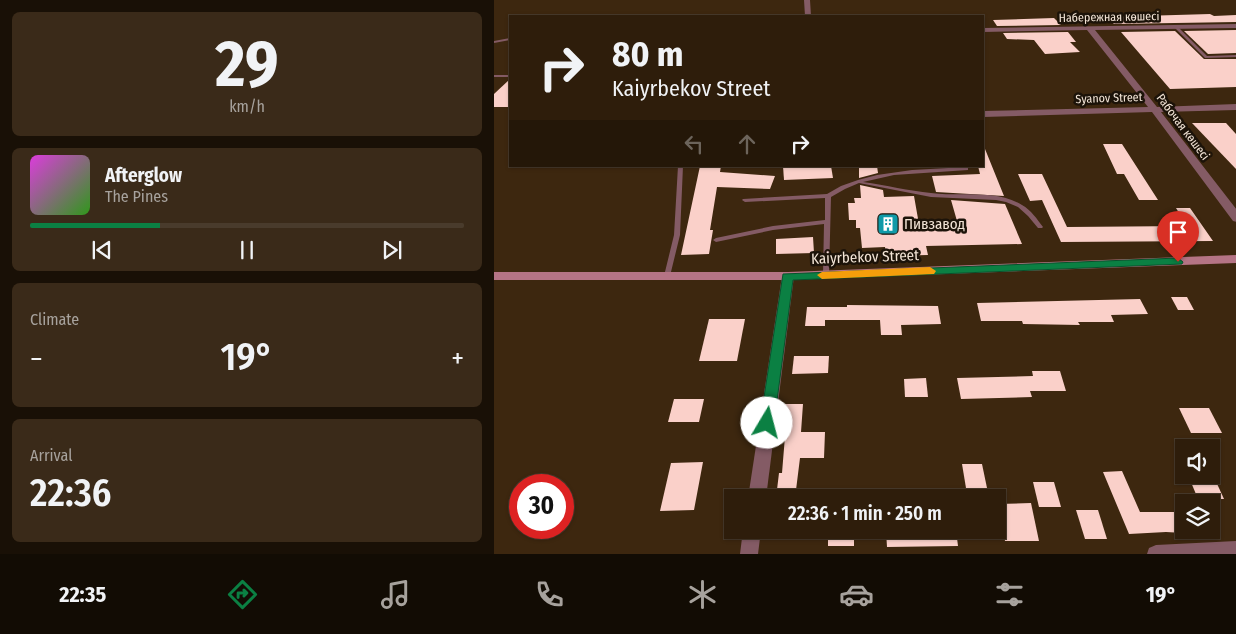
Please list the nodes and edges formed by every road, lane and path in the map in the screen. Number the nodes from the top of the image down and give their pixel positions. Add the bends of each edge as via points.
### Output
1 (807, 0) edge
2 (808, 15) edge
3 (1236, 26) edge
4 (1176, 27) junction
5 (1090, 29) junction
6 (984, 30) edge
7 (509, 39) edge
8 (494, 42) edge
9 (1236, 56) edge
10 (494, 76) edge
11 (509, 76) edge
12 (1236, 107) edge
13 (1154, 109) junction
14 (984, 114) edge
15 (681, 167) edge
16 (966, 169) dead end
17 (860, 182) junction
18 (828, 196) junction
19 (745, 200) dead end
20 (1236, 219) edge
21 (826, 222) junction
22 (1040, 227) dead end
23 (716, 240) dead end
24 (1236, 259) edge
25 (826, 275) junction
26 (494, 276) edge
27 (667, 276) junction
28 (788, 276) junction
29 (758, 489) edge
30 (751, 539) edge
31 (1236, 550) edge
32 (749, 554) edge
33 (1156, 554) edge

1 - 2 street
3 - 4 street, Набережная көшесі
4 - 5 street, Набережная көшесі
4 - 9 lane via 1206,57
5 - 6 street, Набережная көшесі
5 - 13 street, Рабочая көшесі
7 - 8 lane
10 - 11 lane
12 - 13 street, Syanov Street
13 - 14 street, Syanov Street
13 - 20 street, Рабочая көшесі
15 - 27 lane via 677,235
16 - 17 lane via 899,174
17 - 18 lane
17 - 22 lane via 941,196 1000,197 1033,215
18 - 19 lane
18 - 21 lane
21 - 23 lane via 765,229
21 - 25 lane
24 - 25 main road, Kaiyrbekov Street
25 - 28 main road, Kaiyrbekov Street
26 - 27 main road, Kaiyrbekov Street
27 - 28 main road, Kaiyrbekov Street
28 - 29 street
30 - 32 street
31 - 33 street

